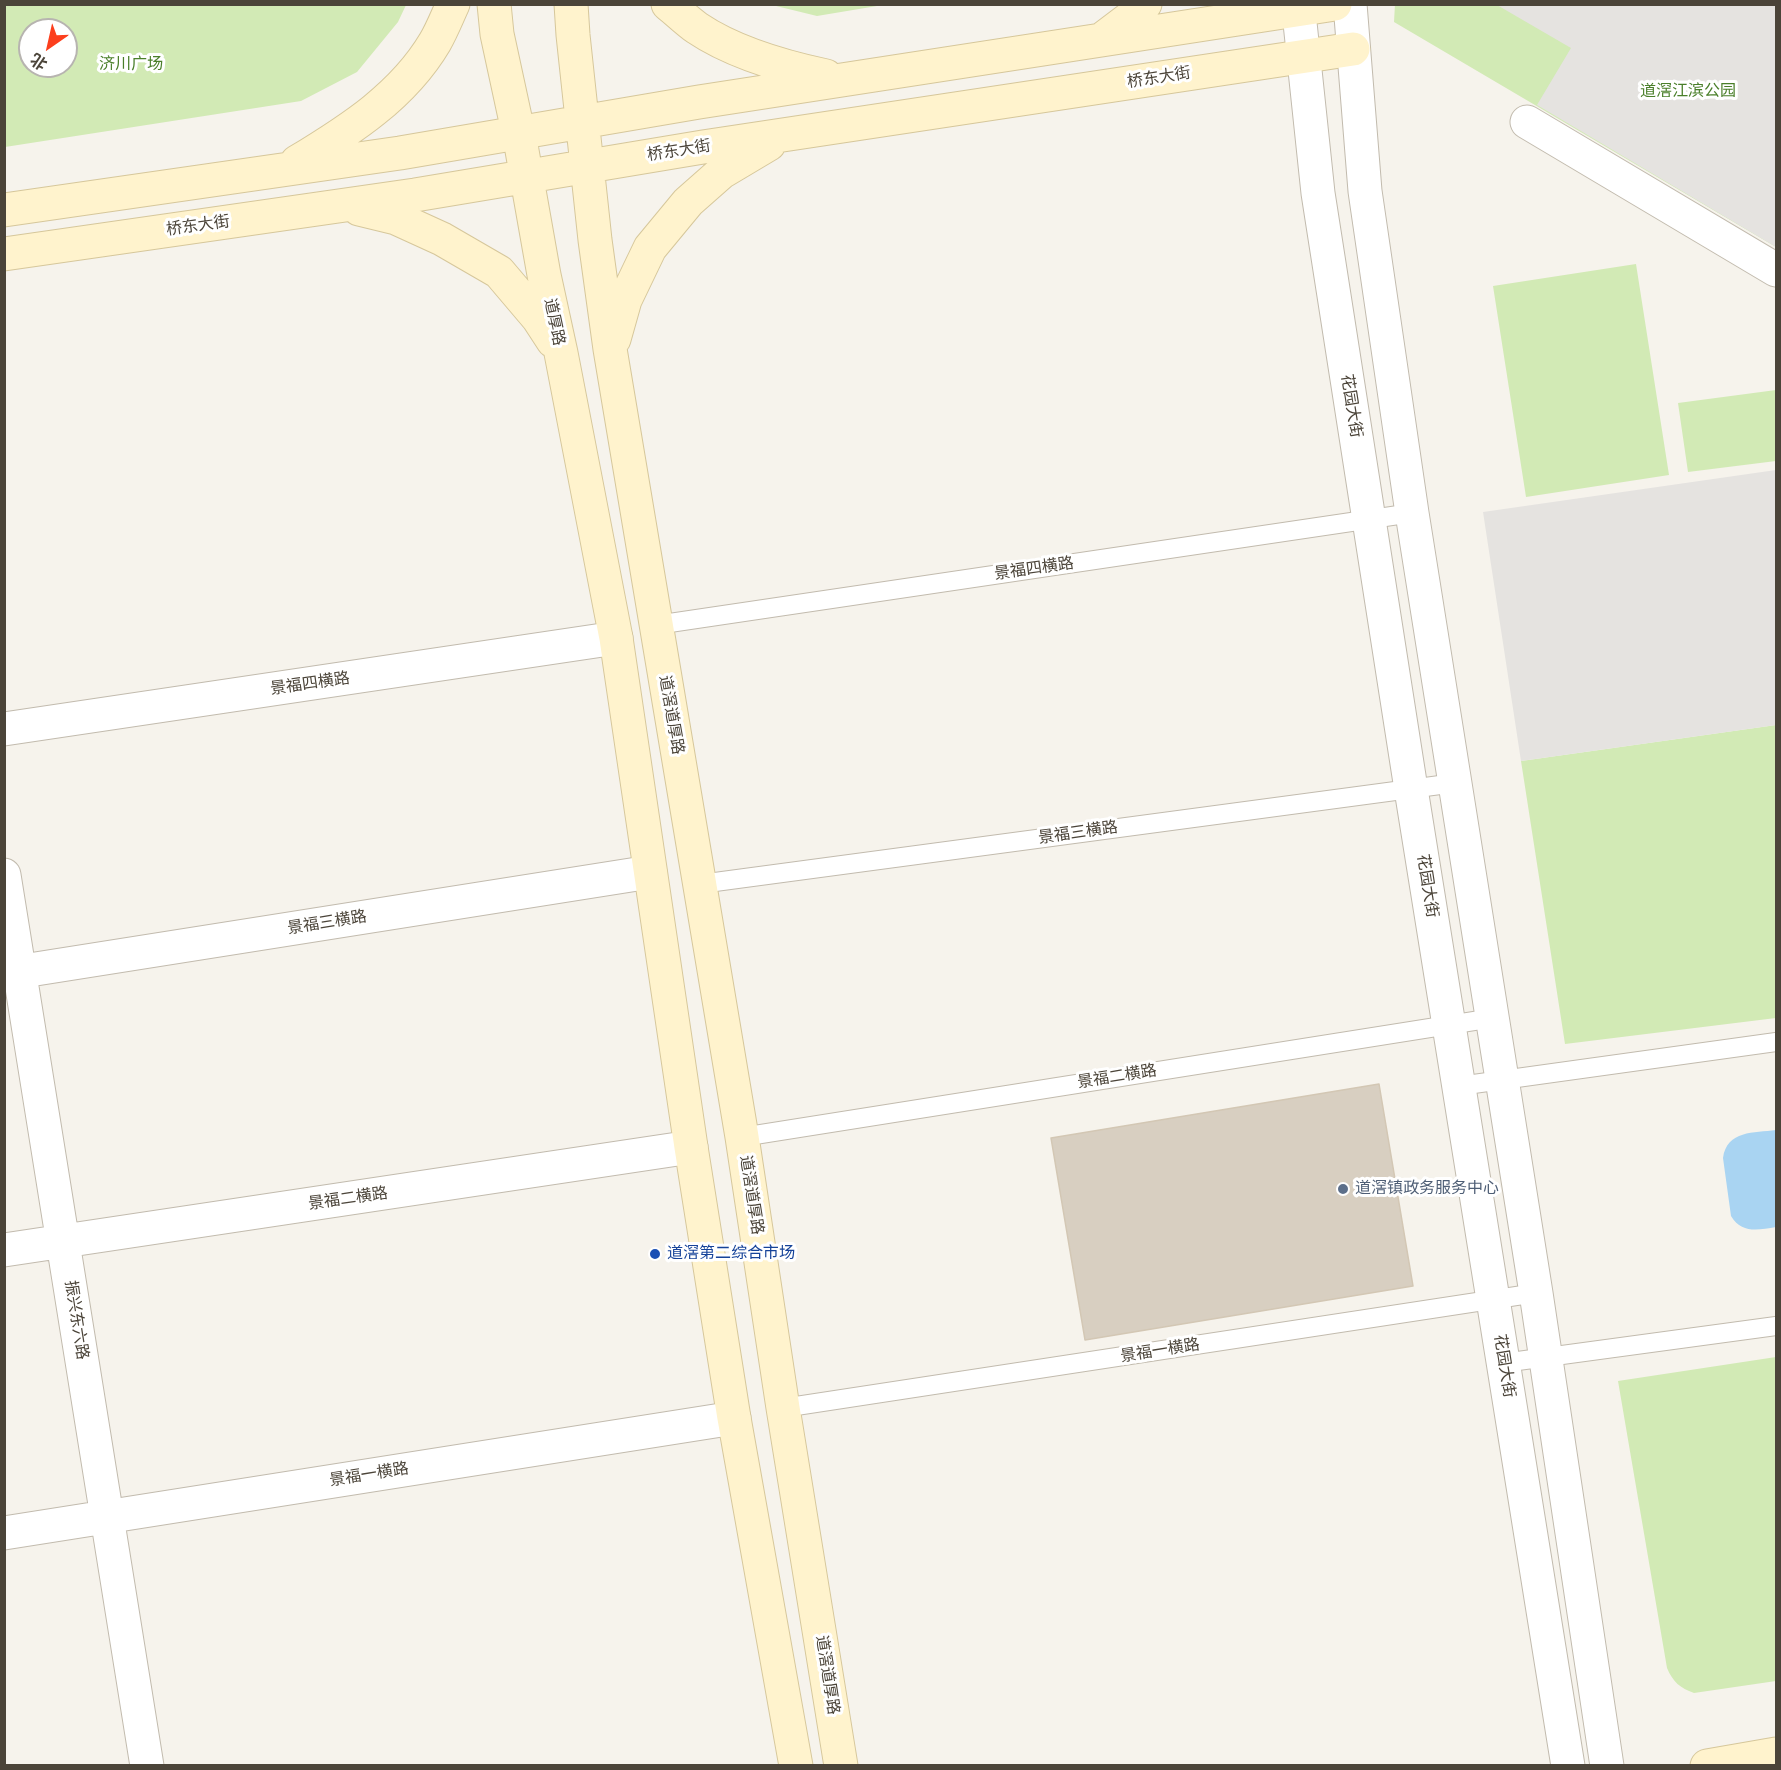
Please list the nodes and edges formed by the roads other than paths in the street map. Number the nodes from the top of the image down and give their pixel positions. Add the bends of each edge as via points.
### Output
1 (453, 4) edge
2 (494, 4) edge
3 (571, 4) edge
4 (668, 4) edge
5 (1145, 4) edge
6 (1335, 4) edge
7 (1350, 4) edge
8 (1299, 7) edge
9 (1100, 40) junction
10 (1353, 49) junction
11 (1304, 56) junction
12 (843, 80) junction
13 (582, 122) junction
14 (1527, 122) dead end
15 (518, 132) junction
16 (783, 135) junction
17 (587, 167) junction
18 (283, 170) junction
19 (526, 177) junction
20 (346, 205) junction
21 (4, 210) edge
22 (4, 254) edge
23 (1776, 270) edge
24 (610, 349) junction
25 (561, 353) junction
26 (1412, 513) junction
27 (1369, 520) junction
28 (656, 625) junction
29 (616, 638) junction
30 (4, 729) edge
31 (1455, 783) junction
32 (1411, 789) junction
33 (650, 872) junction
34 (4, 875) edge
35 (700, 884) junction
36 (12, 973) edge
37 (1492, 1018) junction
38 (1449, 1025) junction
39 (1776, 1042) edge
40 (1502, 1080) junction
41 (1459, 1086) junction
42 (742, 1137) junction
43 (691, 1147) junction
44 (63, 1241) junction
45 (4, 1250) edge
46 (1536, 1293) junction
47 (1493, 1300) junction
48 (1776, 1326) edge
49 (1546, 1357) junction
50 (1503, 1363) junction
51 (783, 1408) junction
52 (734, 1418) junction
53 (107, 1517) junction
54 (4, 1533) edge
55 (1776, 1754) edge
56 (147, 1766) edge
57 (796, 1766) edge
58 (841, 1766) edge
59 (1568, 1766) edge
60 (1607, 1766) edge
61 (1707, 1766) edge

1 - 18 main road via 435,42 402,86 368,116
2 - 15 main road, 道厚路
3 - 13 main road
4 - 12 main road via 697,28 732,46 789,68
5 - 9 main road
6 - 8 main road
7 - 10 street
8 - 9 main road
8 - 11 street, 花园大街
9 - 12 main road
10 - 11 main road, 桥东大街
10 - 26 street via 1365,191
11 - 16 main road, 桥东大街
11 - 27 street, 花园大街 via 1318,193
12 - 13 main road
13 - 15 main road
13 - 17 main road
14 - 23 street
15 - 18 main road
15 - 19 main road, 道厚路
16 - 17 main road, 桥东大街
16 - 24 main road via 722,172 688,202 650,248 625,300
17 - 19 main road, 桥东大街
17 - 24 main road
18 - 21 main road
19 - 20 main road, 桥东大街
19 - 25 main road, 道厚路
20 - 22 main road, 桥东大街
20 - 25 main road via 396,218 499,272 538,318
24 - 28 main road
25 - 29 main road, 道厚路
26 - 27 lane, 景福四横路
26 - 31 street
27 - 28 lane, 景福四横路
27 - 32 street, 花园大街
28 - 35 main road, 道滘道厚路
29 - 30 street, 景福四横路
29 - 33 main road
31 - 32 lane, 景福三横路
31 - 37 street
32 - 35 lane, 景福三横路
32 - 38 street, 花园大街
33 - 36 street, 景福三横路
33 - 43 main road
34 - 36 street, 振兴东六路
35 - 42 main road, 道滘道厚路
36 - 44 street, 振兴东六路
37 - 38 lane, 景福二横路
37 - 40 street
38 - 41 street, 花园大街
38 - 42 lane, 景福二横路
39 - 40 lane
40 - 41 lane
40 - 46 street
41 - 47 street, 花园大街
42 - 51 main road, 道滘道厚路
43 - 44 street, 景福二横路
43 - 52 main road
44 - 45 street, 景福二横路
44 - 53 street, 振兴东六路
46 - 47 lane, 景福一横路
46 - 49 street
47 - 50 street, 花园大街
47 - 51 lane, 景福一横路
48 - 49 lane
49 - 50 lane
49 - 60 street
50 - 59 street, 花园大街
51 - 58 main road, 道滘道厚路
52 - 53 street, 景福一横路
52 - 57 main road
53 - 54 street, 景福一横路
53 - 56 street, 振兴东六路
55 - 61 main road

